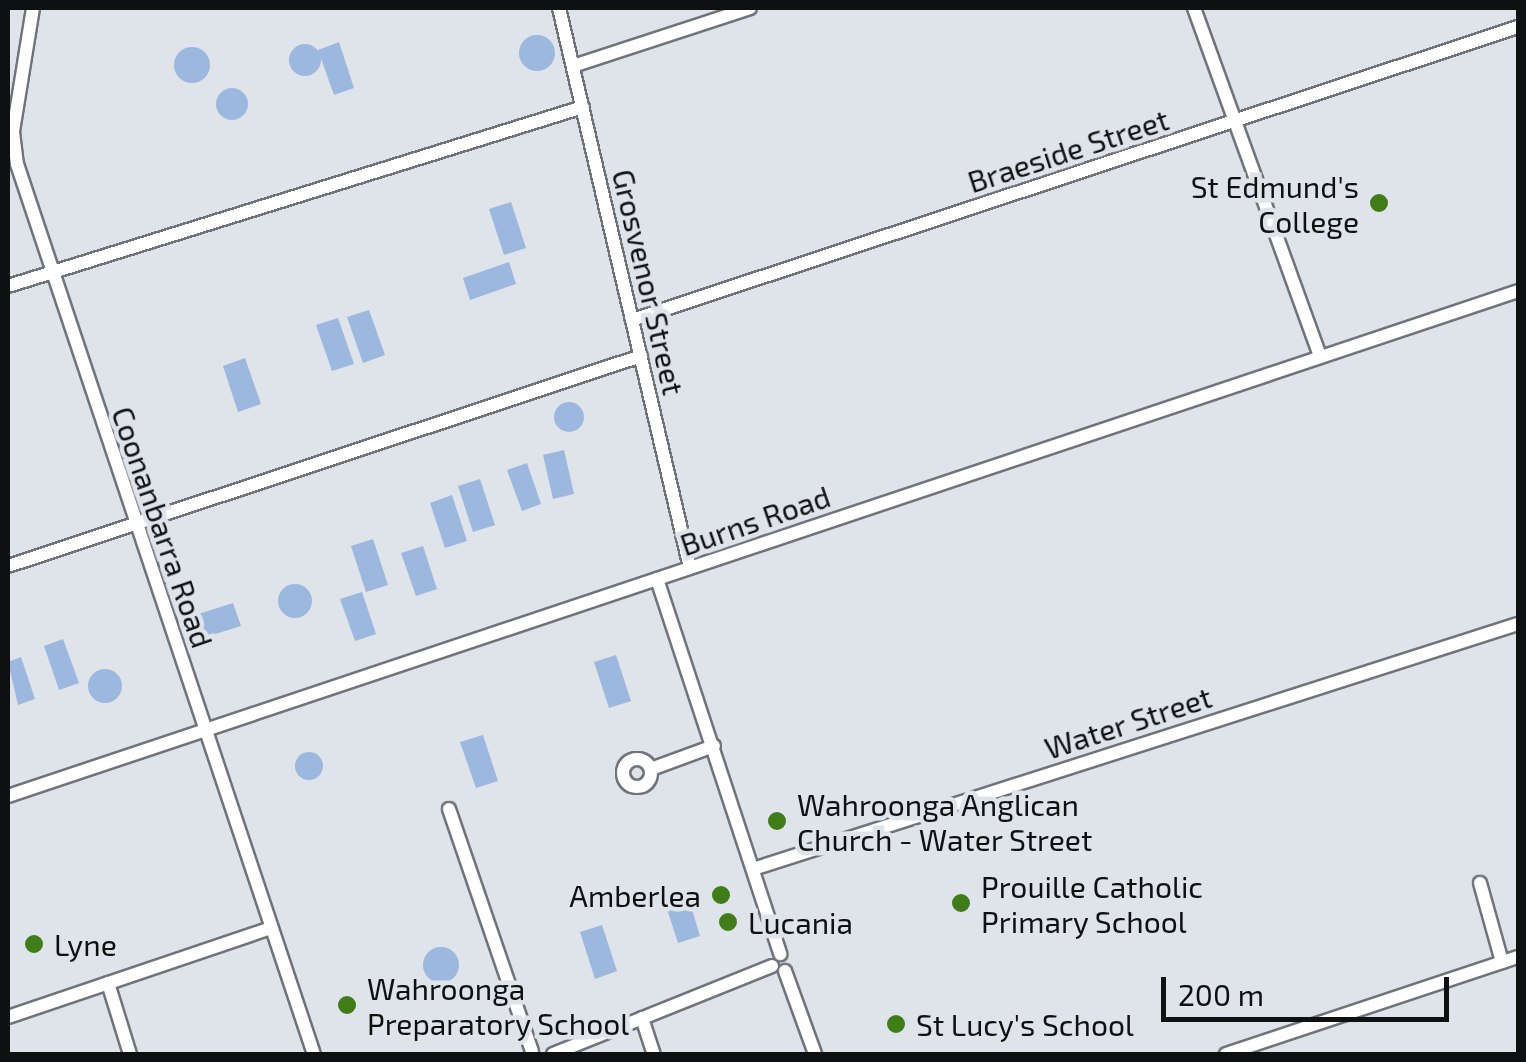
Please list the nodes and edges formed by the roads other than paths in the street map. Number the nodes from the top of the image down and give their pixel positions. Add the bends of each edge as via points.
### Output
1 (32, 8) edge
2 (559, 8) edge
3 (750, 8) edge
4 (1194, 8) edge
5 (1518, 27) edge
6 (573, 66) junction
7 (582, 107) junction
8 (1235, 121) junction
9 (51, 272) junction
10 (8, 286) edge
11 (1518, 291) edge
12 (632, 320) junction
13 (641, 356) junction
14 (1320, 357) junction
15 (135, 524) junction
16 (8, 566) edge
17 (690, 568) junction
18 (657, 580) junction
19 (1518, 624) edge
20 (204, 729) junction
21 (714, 746) junction
22 (650, 769) dead end
23 (8, 796) edge
24 (449, 809) dead end
25 (753, 868) junction
26 (1480, 883) dead end
27 (271, 928) junction
28 (1518, 957) edge
29 (1502, 962) junction
30 (779, 964) junction
31 (108, 984) junction
32 (8, 1017) edge
33 (642, 1018) junction
34 (533, 1053) edge
35 (130, 1054) edge
36 (314, 1054) edge
37 (552, 1054) edge
38 (654, 1054) edge
39 (816, 1054) edge
40 (1226, 1054) edge

1 - 9 street, Coonanbarra Road via 13,147
2 - 6 street, Grosvenor Street
3 - 6 street
4 - 8 street
5 - 8 street, Braeside Street
6 - 7 street, Grosvenor Street
7 - 9 street
7 - 12 street, Grosvenor Street
8 - 12 street, Braeside Street
8 - 14 street
9 - 10 street
9 - 15 street, Coonanbarra Road
11 - 14 street, Burns Road
12 - 13 street, Grosvenor Street
13 - 15 street
13 - 17 street, Grosvenor Street
14 - 17 street, Burns Road
15 - 16 street
15 - 20 street, Coonanbarra Road
17 - 18 street, Burns Road
18 - 20 street, Burns Road
18 - 21 street
19 - 25 street, Water Street
20 - 23 street, Burns Road
20 - 27 street, Coonanbarra Road
21 - 22 street
21 - 25 street
24 - 34 street
25 - 30 street
26 - 29 street
27 - 31 street
27 - 36 street, Coonanbarra Road
28 - 29 street
29 - 40 street
30 - 33 street
30 - 39 street
31 - 32 street
31 - 35 street
33 - 37 street
33 - 38 street

